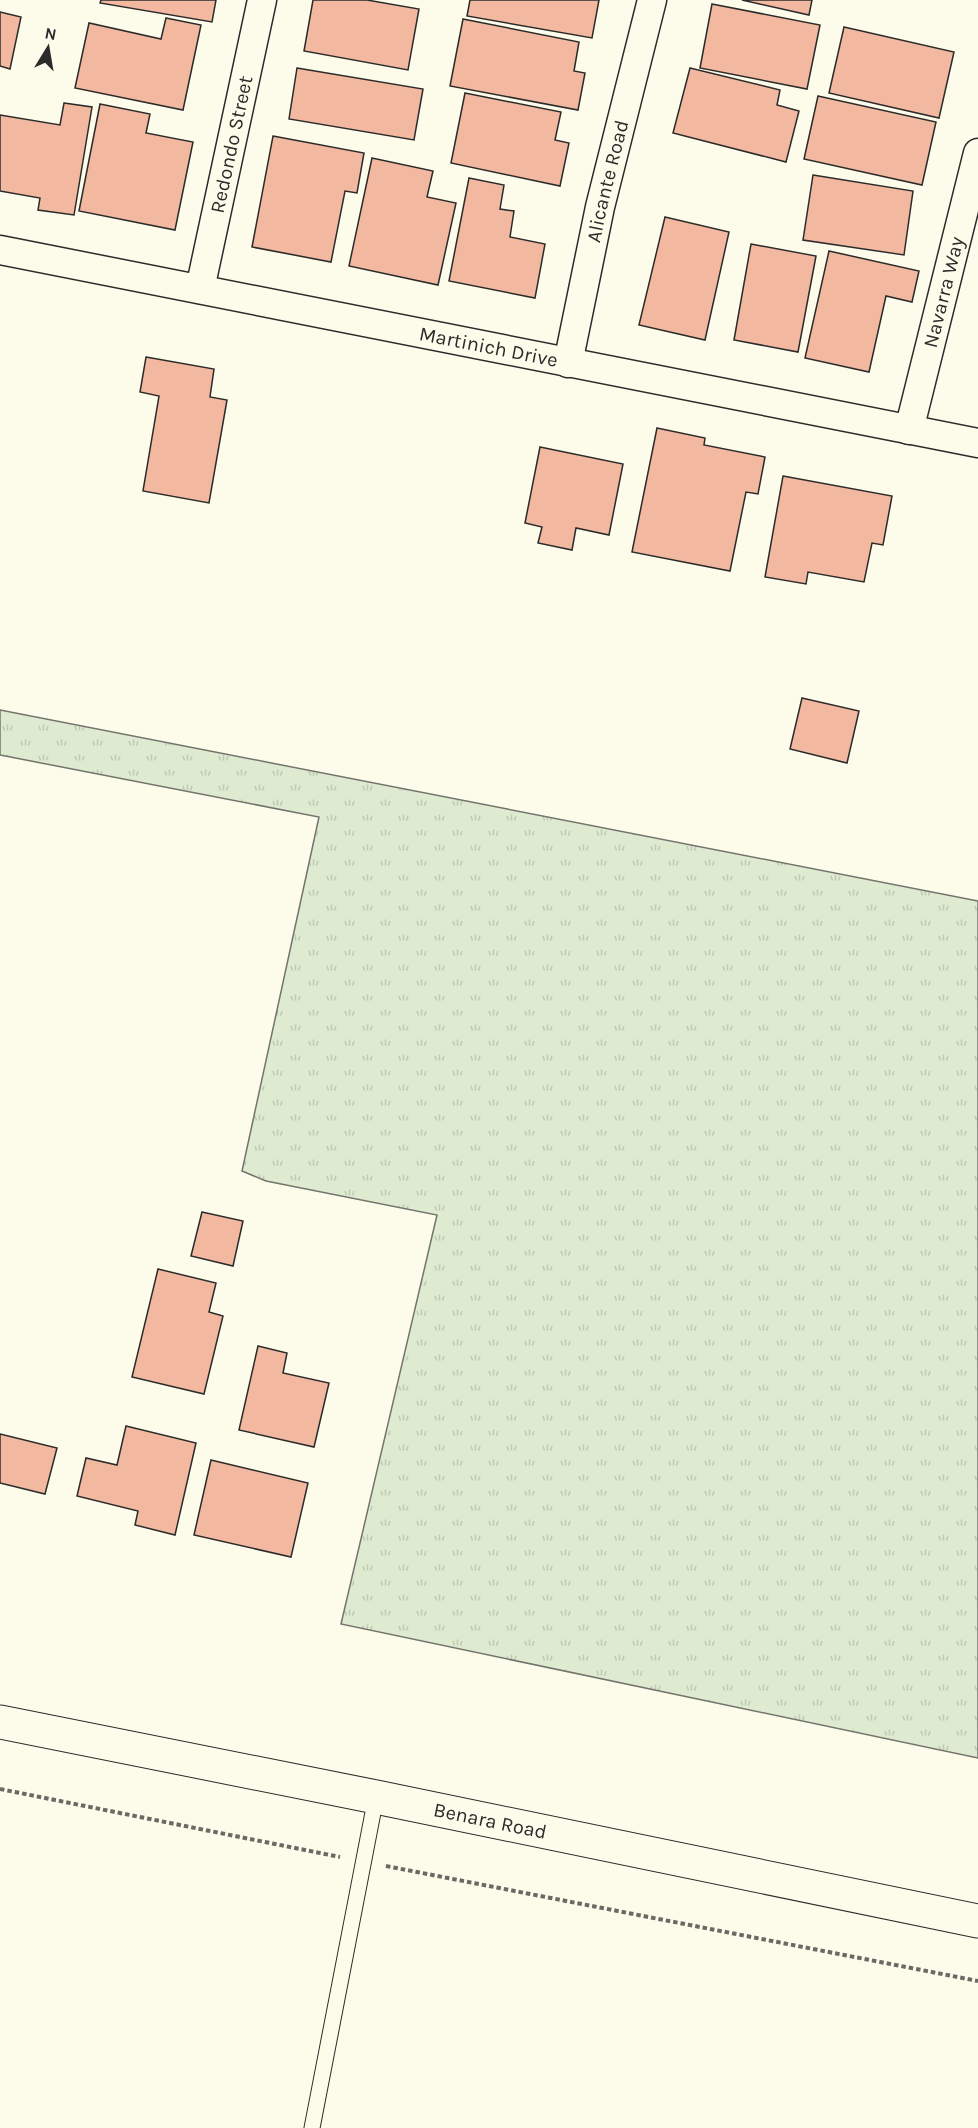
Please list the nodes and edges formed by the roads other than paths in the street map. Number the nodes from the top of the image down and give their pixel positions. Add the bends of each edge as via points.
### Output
1 (262, 0) edge
2 (652, 0) edge
3 (978, 153) edge
4 (0, 250) edge
5 (200, 289) junction
6 (568, 363) junction
7 (909, 430) junction
8 (978, 443) edge
9 (0, 1722) edge
10 (376, 1797) junction
11 (978, 1921) edge
12 (312, 2128) edge

1 - 5 street, Redondo Street
2 - 6 street, Alicante Road via 600,207
3 - 7 street, Navarra Way
4 - 5 street, Martinich Drive
5 - 6 street, Martinich Drive
6 - 7 street, Martinich Drive
7 - 8 street, Martinich Drive
9 - 10 main road, Benara Road
10 - 11 main road, Benara Road
10 - 12 lane

